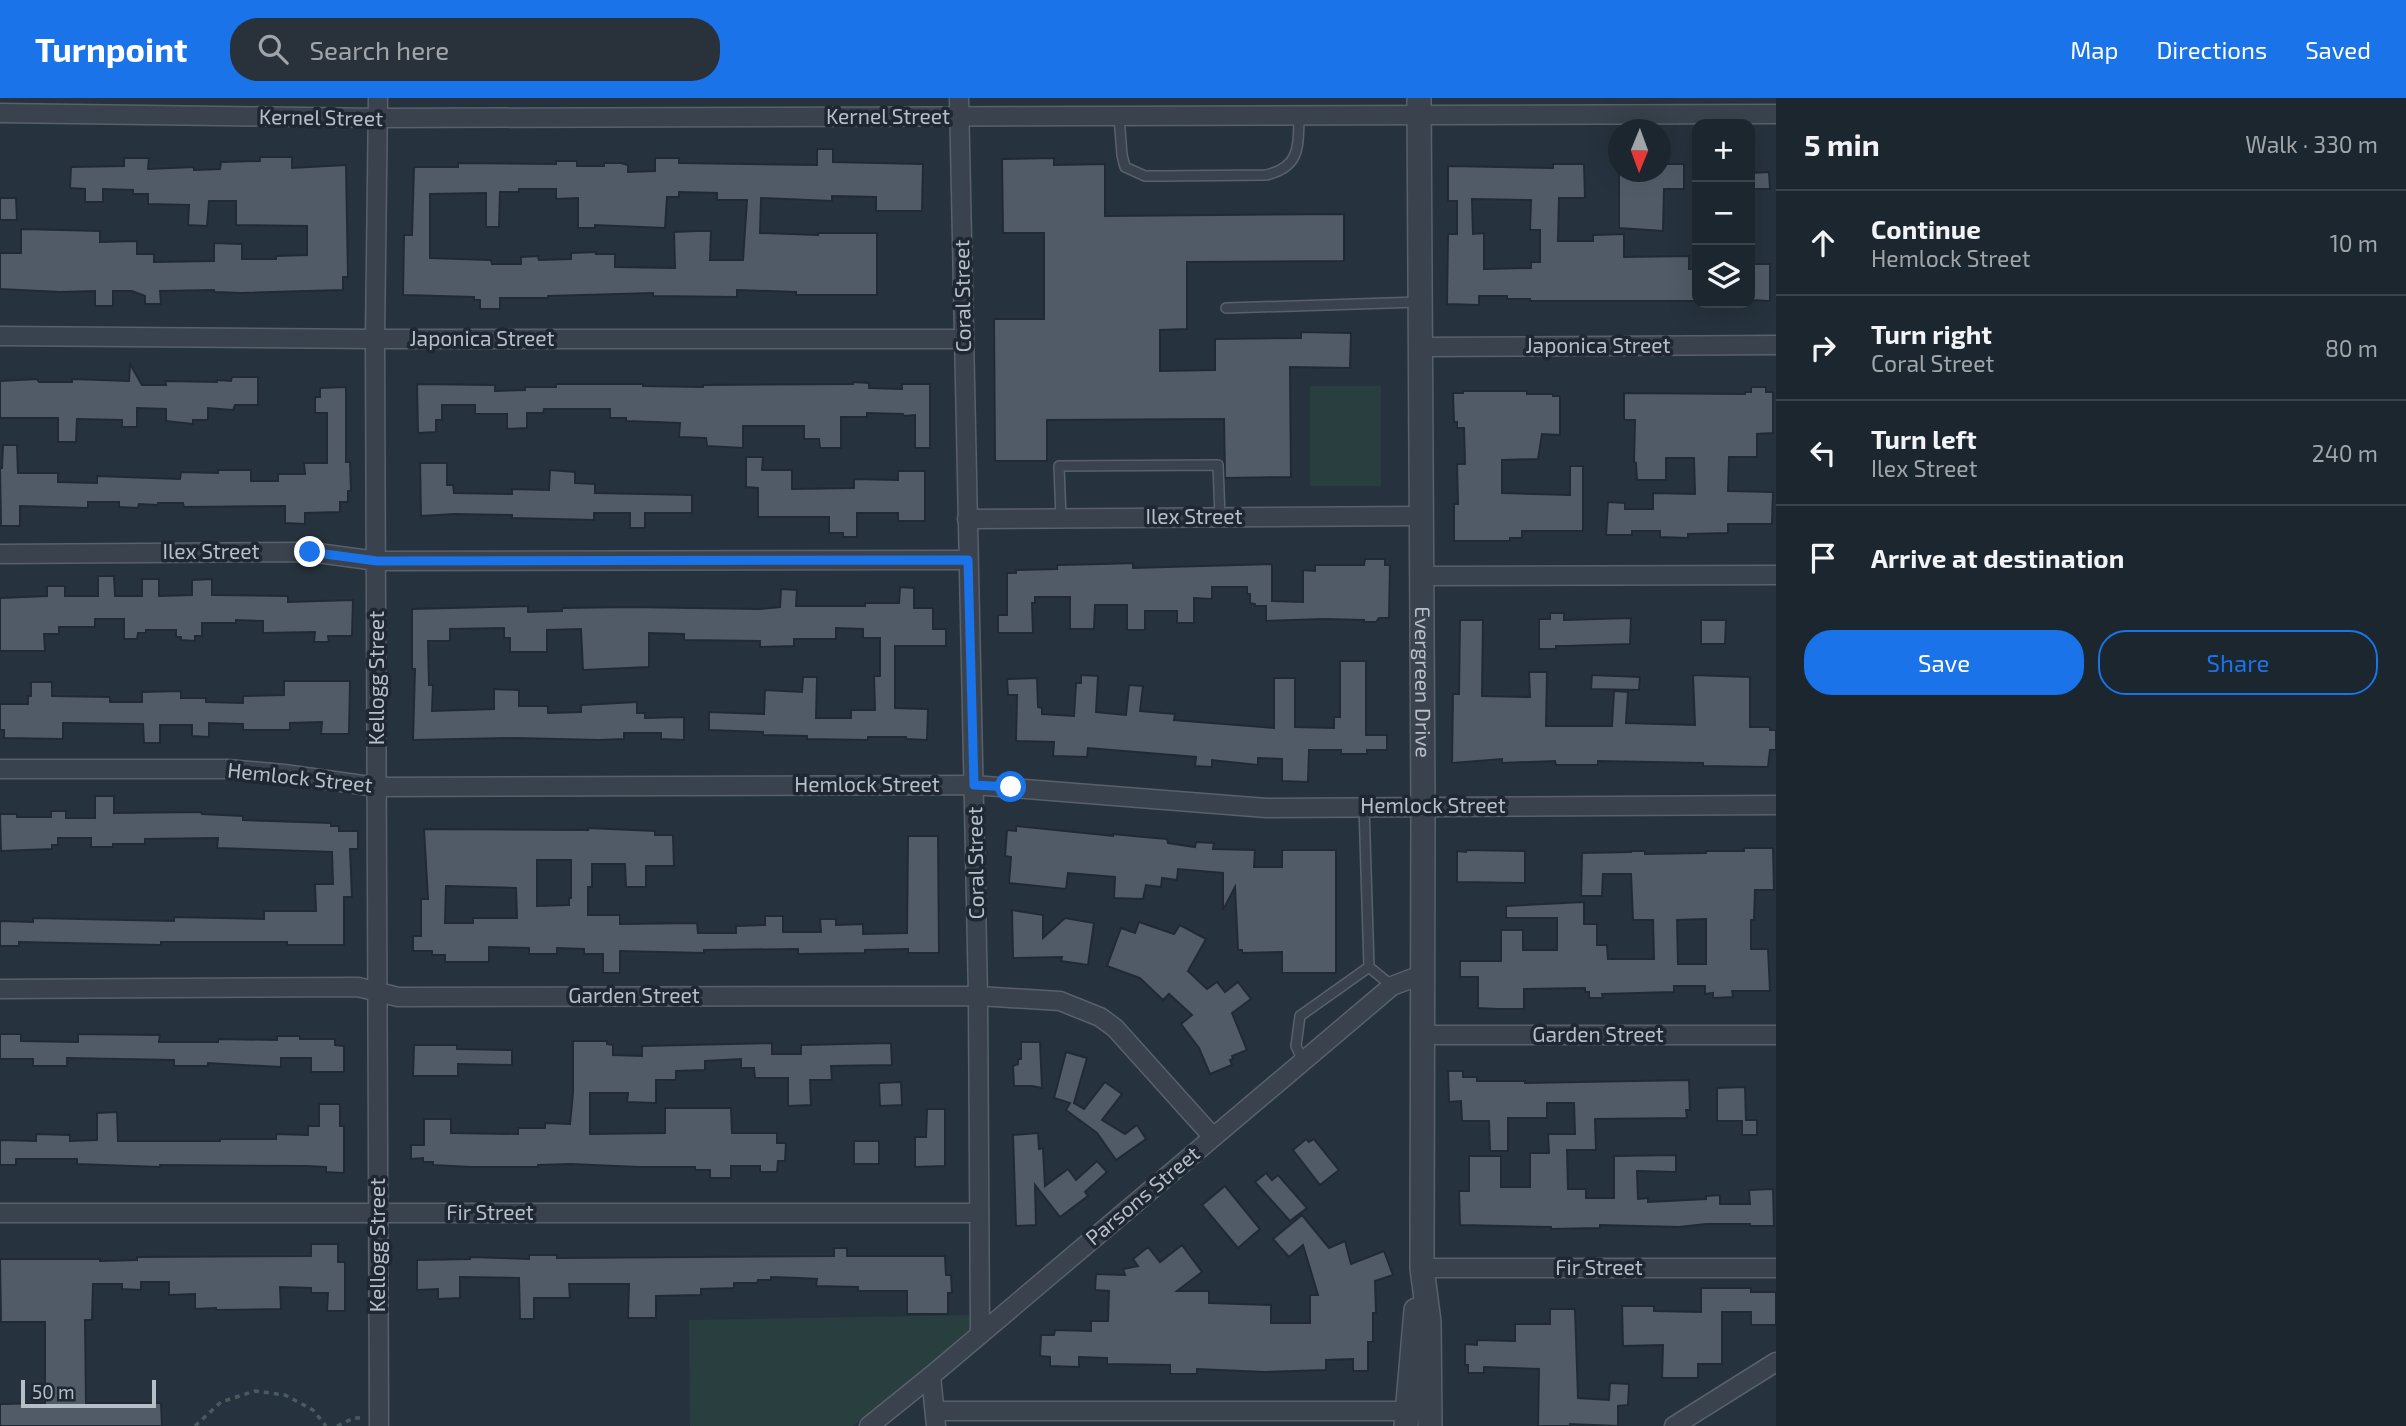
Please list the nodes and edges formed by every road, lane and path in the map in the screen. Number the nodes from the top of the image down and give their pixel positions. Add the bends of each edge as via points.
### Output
1 (378, 98) edge
2 (960, 98) edge
3 (1419, 107) edge
4 (0, 113) edge
5 (1776, 114) edge
6 (1119, 116) junction
7 (1299, 116) junction
8 (960, 117) junction
9 (378, 118) junction
10 (1420, 302) junction
11 (1226, 308) dead end
12 (0, 336) edge
13 (375, 339) junction
14 (964, 339) junction
15 (1776, 345) edge
16 (1421, 347) junction
17 (1421, 516) junction
18 (1220, 517) junction
19 (967, 519) junction
20 (1061, 519) junction
21 (0, 554) edge
22 (968, 560) junction
23 (377, 561) junction
24 (1776, 575) edge
25 (1422, 576) junction
26 (0, 769) edge
27 (974, 785) junction
28 (377, 787) junction
29 (1776, 805) edge
30 (1364, 806) junction
31 (1423, 806) junction
32 (1369, 967) junction
33 (1421, 975) junction
34 (1392, 986) junction
35 (0, 989) edge
36 (377, 990) junction
37 (978, 996) junction
38 (1421, 1035) junction
39 (1776, 1035) edge
40 (1303, 1061) junction
41 (1213, 1137) junction
42 (0, 1213) edge
43 (377, 1213) junction
44 (979, 1213) junction
45 (1422, 1268) junction
46 (1776, 1268) edge
47 (979, 1334) junction
48 (1776, 1362) edge
49 (931, 1376) junction
50 (360, 1418) dead end
51 (936, 1418) edge
52 (1406, 1419) edge
53 (1430, 1419) edge
54 (1686, 1423) edge
55 (195, 1426) edge
56 (326, 1426) edge
57 (337, 1426) edge
58 (379, 1426) edge
59 (869, 1426) edge

1 - 9 street, Kellogg Street
2 - 8 street, Coral Street
3 - 5 street, Kernel Street
3 - 7 street, Kernel Street
3 - 10 street, Evergreen Drive
4 - 9 street, Kernel Street
6 - 7 street, Kernel Street
6 - 7 lane via 1125,167 1145,176 1162,176 1280,172 1297,152
6 - 8 street, Kernel Street
8 - 9 street, Kernel Street
8 - 14 street, Coral Street
9 - 13 street, Kellogg Street
10 - 11 lane
10 - 16 street, Evergreen Drive
12 - 13 street, Japonica Street
13 - 14 street, Japonica Street
13 - 23 street, Kellogg Street
14 - 19 street, Coral Street
15 - 16 street, Japonica Street
16 - 17 street, Evergreen Drive
17 - 18 street, Ilex Street
17 - 25 street, Evergreen Drive
18 - 20 street, Ilex Street
18 - 20 lane via 1218,465 1059,466
19 - 20 street, Ilex Street
19 - 22 street, Coral Street
21 - 23 street, Ilex Street via 310,552
22 - 23 street, Ilex Street
22 - 27 street, Coral Street
23 - 28 street, Kellogg Street
24 - 25 street
25 - 31 street, Evergreen Drive
26 - 28 street, Hemlock Street via 228,769
27 - 28 street, Hemlock Street
27 - 30 street, Hemlock Street via 1266,808
27 - 37 street, Coral Street
28 - 36 street, Kellogg Street
29 - 31 street, Hemlock Street
30 - 31 street, Hemlock Street
30 - 32 lane
31 - 33 street, Evergreen Drive
32 - 34 lane
32 - 40 lane via 1300,1016 1296,1046
33 - 34 street, Parsons Street
33 - 38 street, Evergreen Drive
34 - 40 street, Parsons Street
35 - 36 street, Garden Street
36 - 37 street, Garden Street via 398,996
36 - 43 street, Kellogg Street
37 - 41 street, Garden Street via 1060,1001 1100,1017
37 - 44 street, Coral Street
38 - 39 street, Garden Street
38 - 45 street, Evergreen Drive
40 - 41 street, Parsons Street
41 - 47 street, Parsons Street
42 - 43 street, Fir Street
43 - 44 street, Fir Street
43 - 58 street, Kellogg Street
44 - 47 street, Coral Street
45 - 46 street, Fir Street
45 - 52 street, Evergreen Drive
45 - 53 street, Evergreen Drive via 1429,1322
47 - 49 street, Parsons Street
48 - 54 street
49 - 51 street
49 - 59 street, Parsons Street
50 - 57 path
51 - 52 street
52 - 53 street
55 - 56 path via 221,1402 255,1391 285,1395 313,1409

